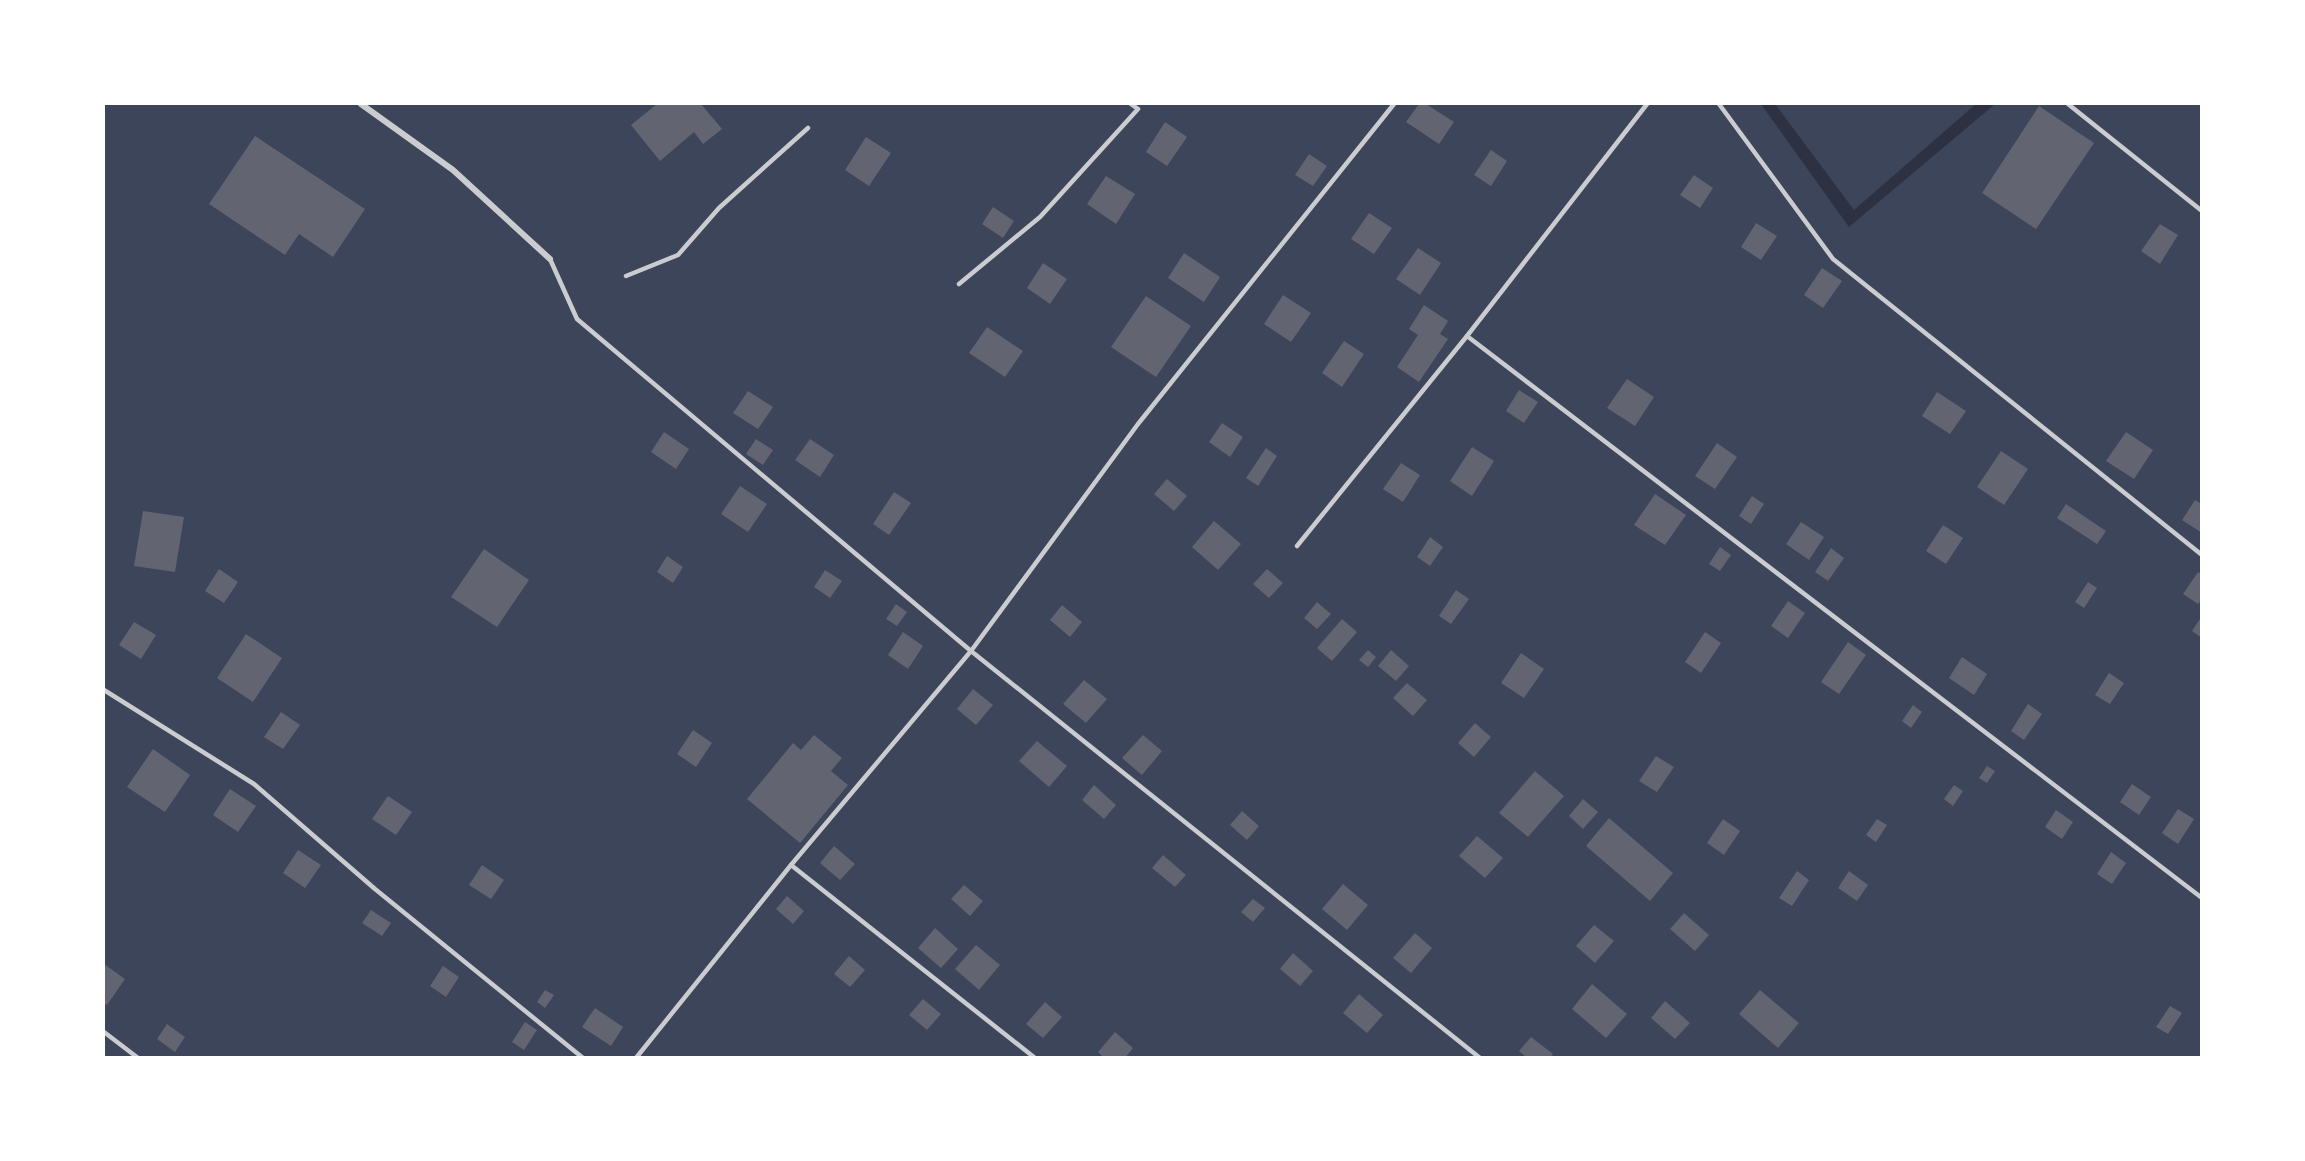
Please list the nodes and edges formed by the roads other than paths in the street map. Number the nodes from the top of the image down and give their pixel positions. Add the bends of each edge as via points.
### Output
1 (361, 104) edge
2 (1131, 104) edge
3 (1394, 104) edge
4 (1647, 104) edge
5 (1719, 104) edge
6 (2068, 104) edge
7 (808, 128) dead end
8 (2202, 211) edge
9 (550, 259) joint
10 (626, 276) dead end
11 (959, 284) dead end
12 (1467, 336) junction
13 (1297, 546) dead end
14 (2202, 555) edge
15 (971, 651) junction
16 (104, 690) edge
17 (791, 865) junction
18 (2202, 898) edge
19 (104, 1032) edge
20 (138, 1058) edge
21 (584, 1058) edge
22 (636, 1058) edge
23 (1035, 1058) edge
24 (1480, 1058) edge

1 - 9 street via 453,170
2 - 11 lane via 1138,109 1040,217
3 - 15 lane via 1138,424
4 - 12 lane
5 - 14 lane via 1833,259
6 - 8 lane
7 - 10 lane via 718,208 678,255
9 - 15 lane via 577,319
12 - 13 lane
12 - 18 lane
15 - 17 lane
15 - 24 lane
16 - 21 lane via 254,784 375,889
17 - 22 lane
17 - 23 lane
19 - 20 lane

